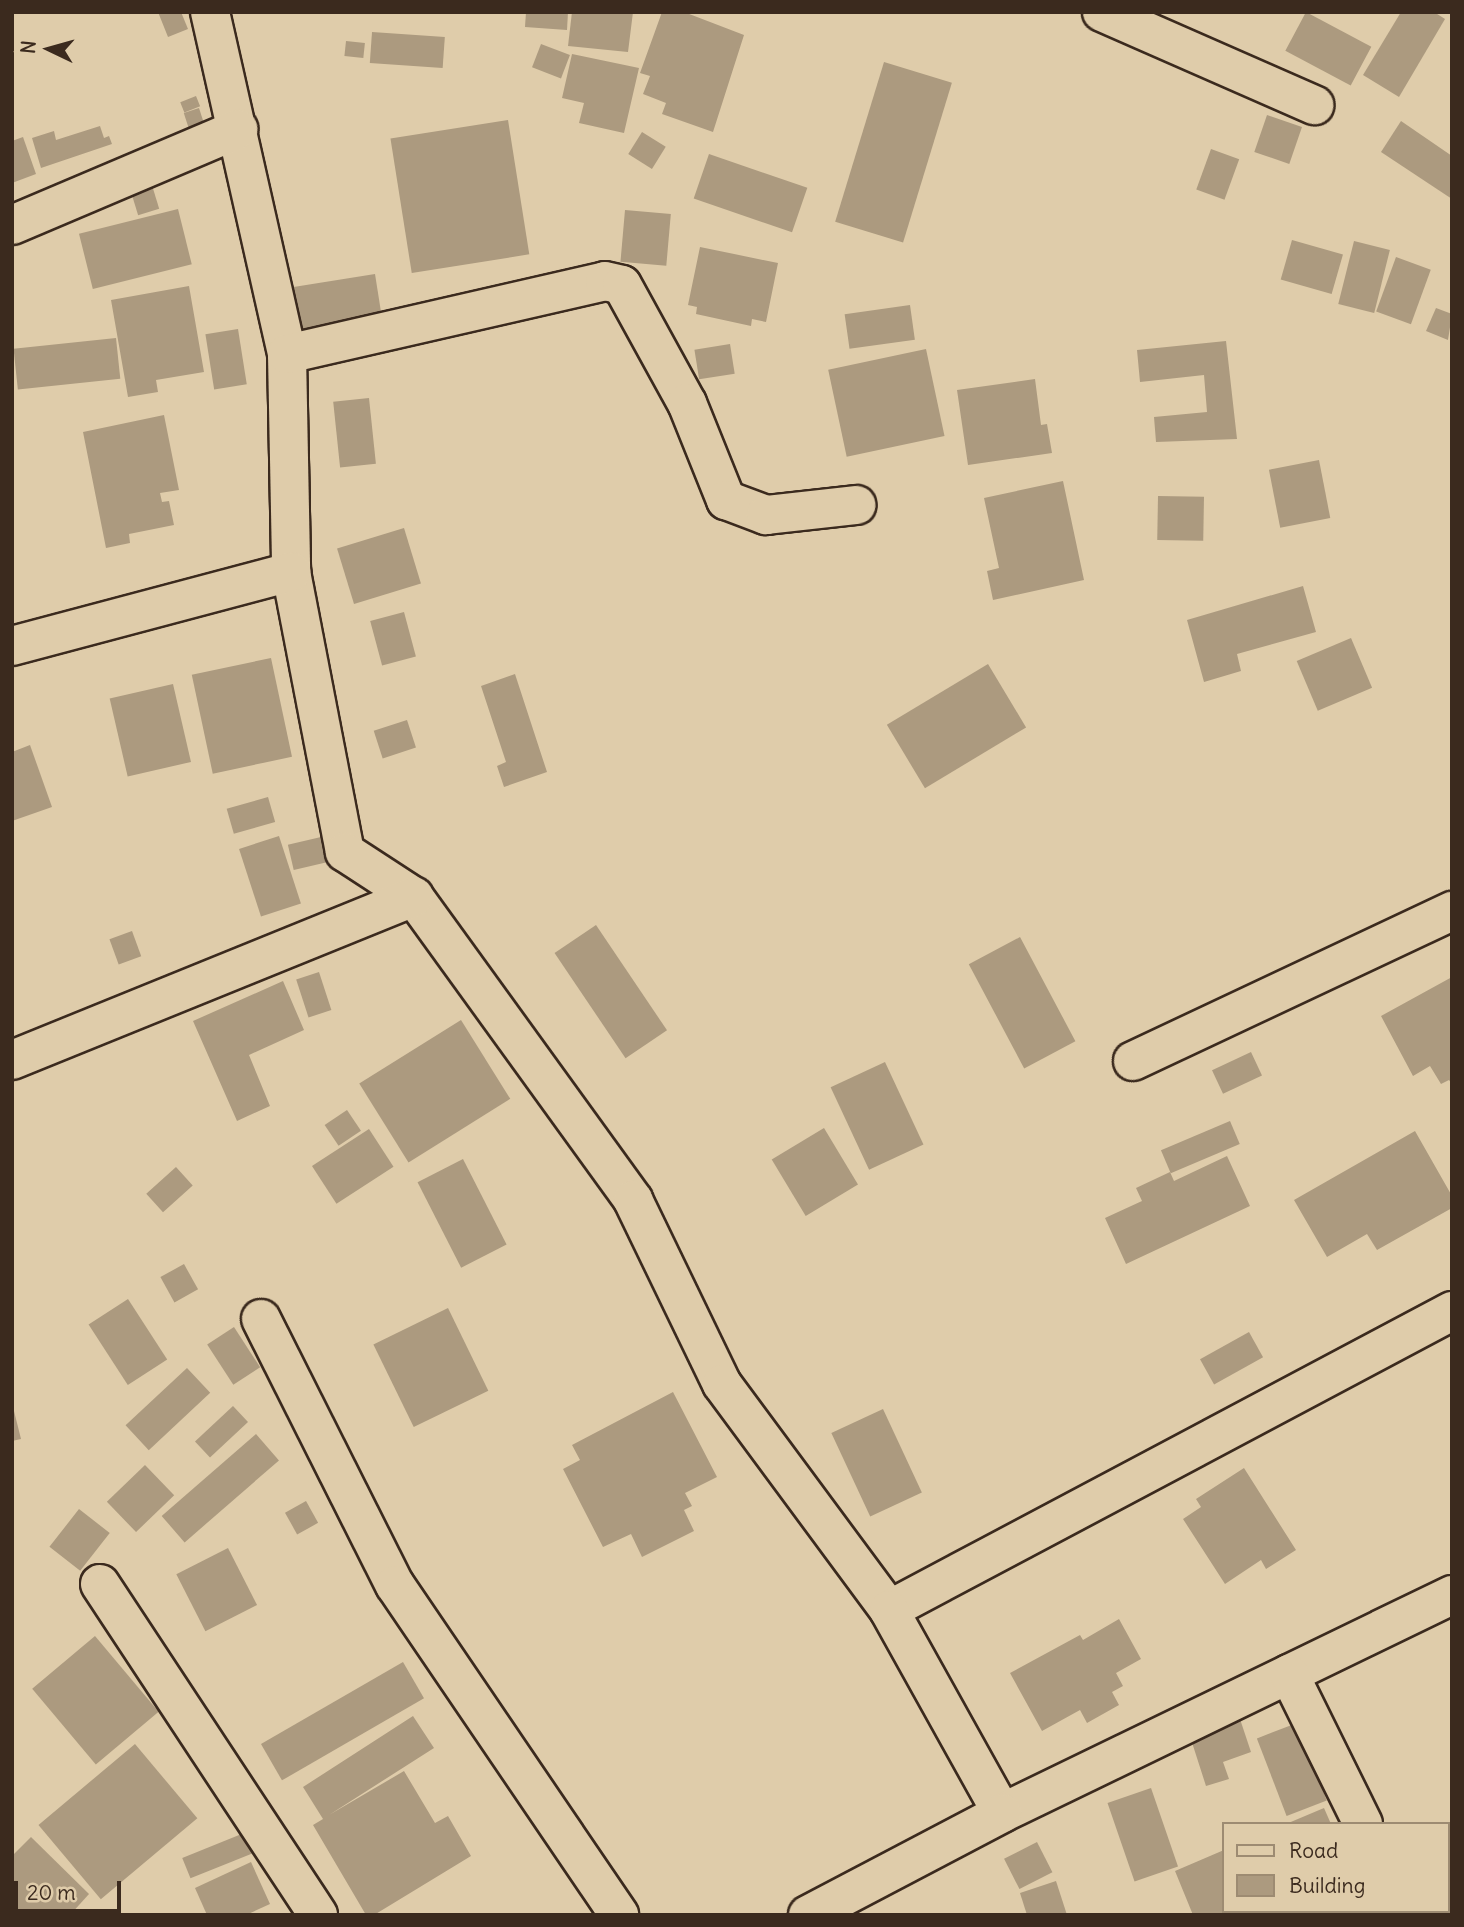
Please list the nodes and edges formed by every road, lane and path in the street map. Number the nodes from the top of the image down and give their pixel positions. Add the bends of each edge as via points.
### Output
1 (210, 12) edge
2 (1102, 12) edge
3 (1314, 105) dead end
4 (238, 129) junction
5 (12, 225) edge
6 (287, 354) junction
7 (856, 505) dead end
8 (291, 572) junction
9 (12, 646) edge
10 (414, 897) junction
11 (1452, 911) edge
12 (12, 1060) edge
13 (1133, 1061) dead end
14 (1452, 1311) edge
15 (261, 1319) dead end
16 (100, 1584) dead end
17 (1452, 1595) edge
18 (889, 1610) junction
19 (1289, 1674) junction
20 (1002, 1813) junction
21 (1362, 1822) edge
22 (318, 1915) edge
23 (619, 1915) edge
24 (808, 1915) edge

1 - 4 street
2 - 3 street
4 - 5 street
4 - 6 street
6 - 7 street via 605,282 622,285 687,403 726,500 766,514
6 - 8 street
8 - 9 street
8 - 10 street via 345,852
10 - 12 street
10 - 18 street via 633,1200 722,1384
11 - 13 street
14 - 18 street
15 - 23 street via 395,1585
16 - 22 street
17 - 19 street
18 - 20 street
19 - 20 street
19 - 21 street
20 - 24 street

